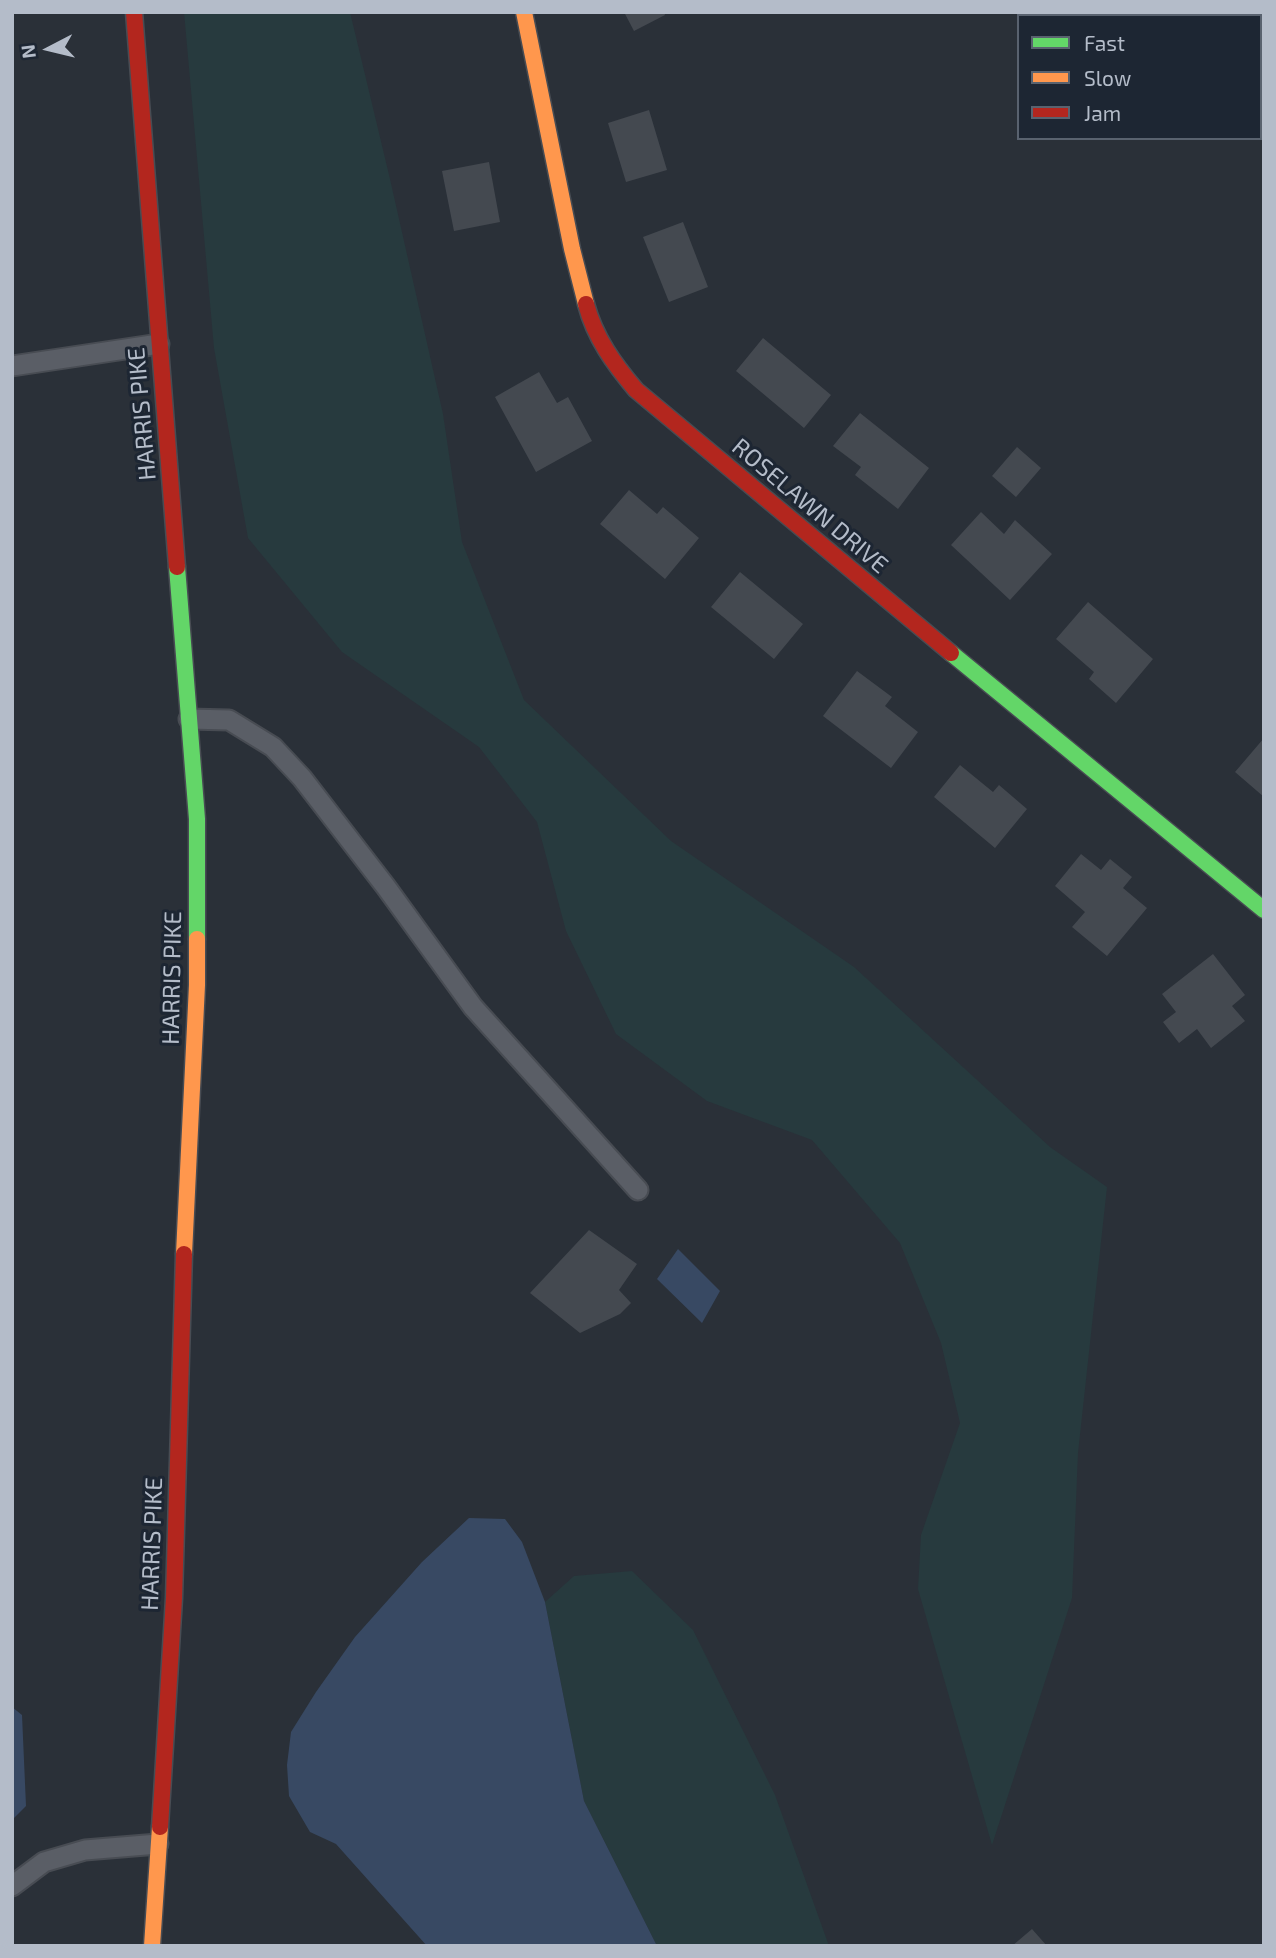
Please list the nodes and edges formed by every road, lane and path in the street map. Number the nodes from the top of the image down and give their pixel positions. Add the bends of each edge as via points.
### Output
1 (134, 12) edge
2 (524, 12) edge
3 (159, 344) junction
4 (12, 366) edge
5 (190, 719) junction
6 (1264, 910) edge
7 (638, 1190) dead end
8 (158, 1844) junction
9 (12, 1886) edge
10 (152, 1946) edge

1 - 3 main road, HARRIS PIKE
2 - 6 main road, ROSELAWN DRIVE via 585,298 601,343 616,367 636,390
3 - 4 lane
3 - 5 main road, HARRIS PIKE
5 - 7 lane via 229,720 273,747 386,887 473,1007
5 - 8 main road, HARRIS PIKE via 197,819 197,985 174,1598
8 - 9 lane via 85,1850 44,1862
8 - 10 main road, HARRIS PIKE

